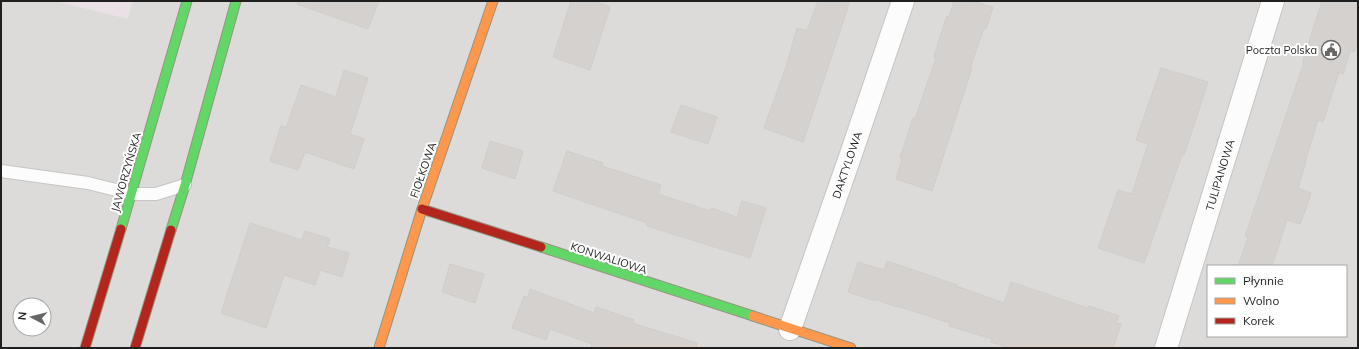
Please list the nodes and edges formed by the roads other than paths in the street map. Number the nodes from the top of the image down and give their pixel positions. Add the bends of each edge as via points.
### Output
1 (187, 1) edge
2 (236, 1) edge
3 (493, 1) edge
4 (903, 1) edge
5 (1273, 1) edge
6 (1, 171) edge
7 (185, 185) junction
8 (132, 194) junction
9 (422, 209) junction
10 (790, 329) junction
11 (85, 348) edge
12 (134, 348) edge
13 (379, 348) edge
14 (851, 348) edge
15 (1166, 348) edge

1 - 8 street, JAWORZYŃSKA
2 - 7 street
3 - 9 street, FIOŁKOWA
4 - 10 street, DAKTYLOWA
5 - 15 street, TULIPANOWA
6 - 8 lane via 88,183
7 - 8 lane via 156,194
7 - 12 street
8 - 11 street, JAWORZYŃSKA
9 - 10 street, KONWALIOWA
9 - 13 street, FIOŁKOWA
10 - 14 street, KONWALIOWA

